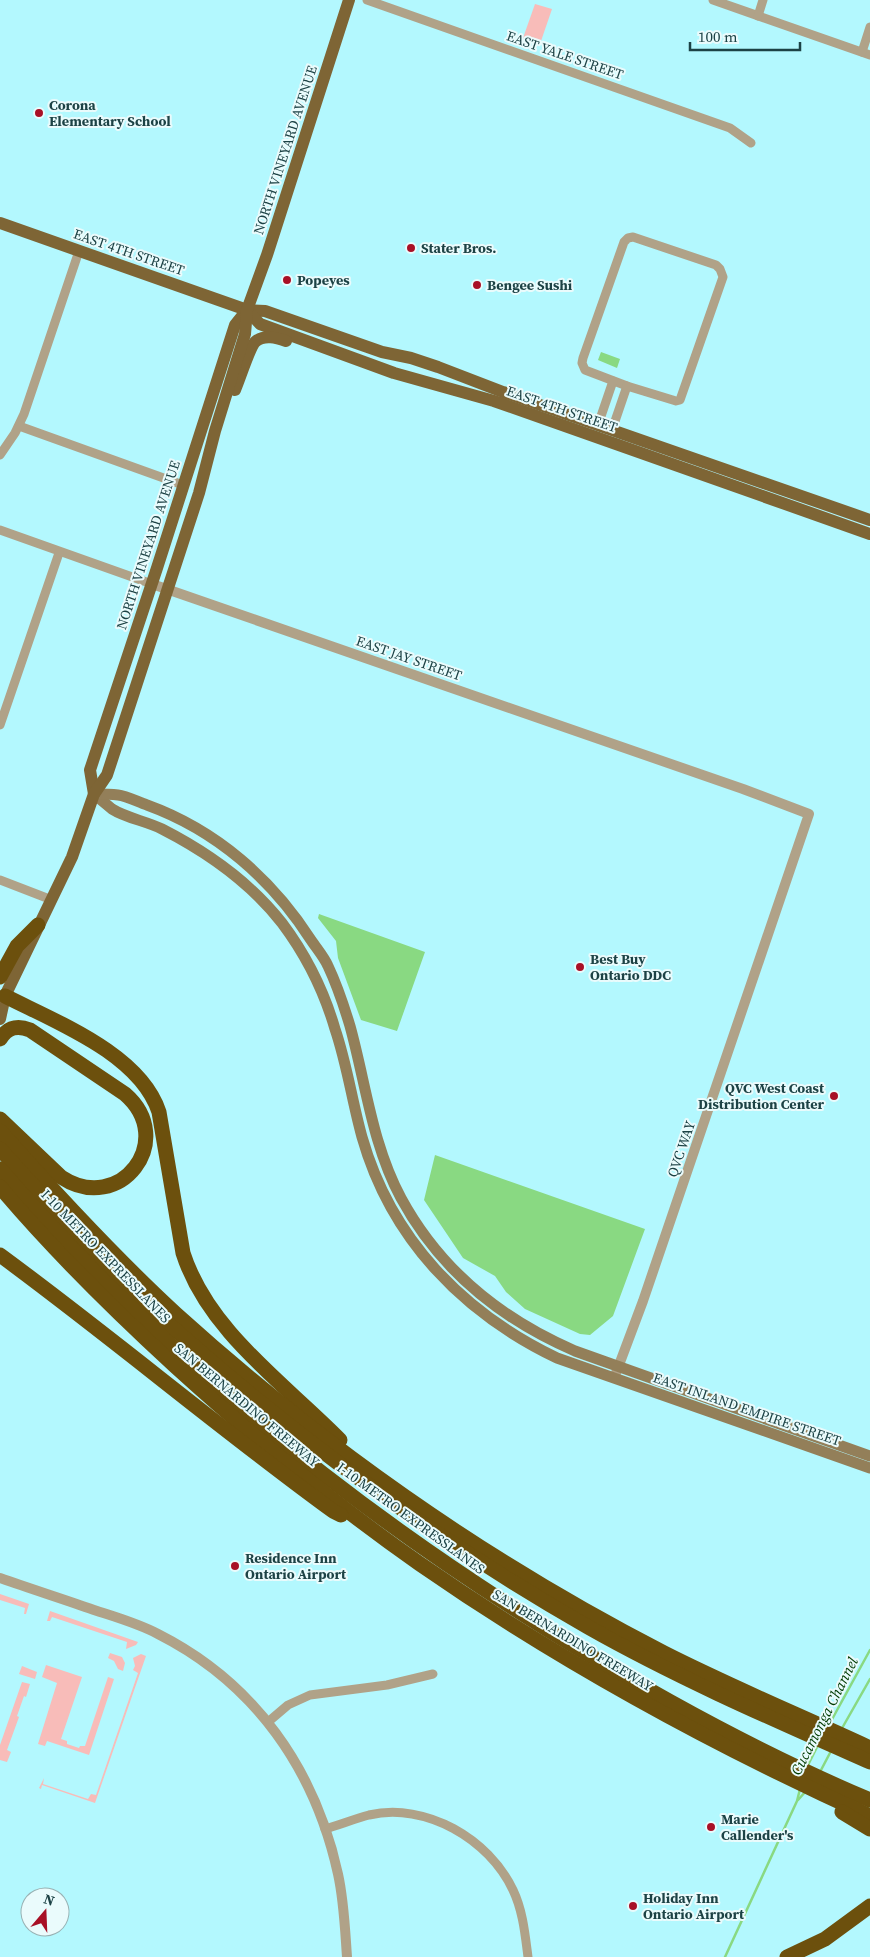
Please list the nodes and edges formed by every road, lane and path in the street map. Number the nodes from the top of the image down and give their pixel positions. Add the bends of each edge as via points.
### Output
1 (349, 0) edge
2 (367, 0) edge
3 (714, 0) edge
4 (763, 0) edge
5 (758, 16) junction
6 (870, 28) edge
7 (866, 54) edge
8 (751, 143) dead end
9 (0, 223) edge
10 (79, 251) junction
11 (248, 310) junction
12 (383, 369) junction
13 (613, 381) junction
14 (627, 386) junction
15 (224, 403) junction
16 (205, 417) junction
17 (598, 425) junction
18 (19, 426) junction
19 (612, 430) junction
20 (0, 455) edge
21 (184, 485) junction
22 (200, 493) junction
23 (870, 520) edge
24 (0, 530) edge
25 (870, 534) edge
26 (59, 552) junction
27 (152, 584) junction
28 (168, 590) junction
29 (0, 725) edge
30 (94, 794) junction
31 (810, 814) joint
32 (0, 880) edge
33 (52, 900) junction
34 (38, 925) junction
35 (0, 977) edge
36 (3, 999) edge
37 (0, 1019) edge
38 (0, 1039) edge
39 (0, 1119) edge
40 (0, 1131) edge
41 (0, 1149) edge
42 (0, 1169) edge
43 (0, 1187) edge
44 (0, 1254) edge
45 (618, 1366) junction
46 (614, 1378) junction
47 (870, 1456) edge
48 (870, 1468) edge
49 (372, 1473) junction
50 (371, 1529) junction
51 (0, 1578) edge
52 (433, 1674) dead end
53 (268, 1722) junction
54 (815, 1730) junction
55 (870, 1742) edge
56 (845, 1743) junction
57 (870, 1748) edge
58 (870, 1762) edge
59 (792, 1777) junction
60 (820, 1791) junction
61 (870, 1800) edge
62 (870, 1816) edge
63 (325, 1829) junction
64 (870, 1829) edge
65 (870, 1906) edge
66 (347, 1957) edge
67 (528, 1957) edge
68 (787, 1957) edge

1 - 11 main road, NORTH VINEYARD AVENUE
2 - 8 street, EAST YALE STREET via 730,128
3 - 5 street
4 - 5 street
5 - 7 street
6 - 7 street
9 - 10 main road, EAST 4TH STREET
10 - 11 main road, EAST 4TH STREET
10 - 18 street
11 - 12 main road, EAST 4TH STREET via 260,324
11 - 15 main road, NORTH VINEYARD AVENUE via 246,334
11 - 16 main road, NORTH VINEYARD AVENUE via 235,325
11 - 17 main road, EAST 4TH STREET via 265,311 382,352 412,358
12 - 15 main road via 367,369 275,337 262,338 254,342 234,394
12 - 25 main road, EAST 4TH STREET via 494,400
13 - 14 street
13 - 14 street via 585,370 582,363 624,242 633,237 716,265 723,277 680,400
13 - 17 street
14 - 19 street
15 - 22 main road, NORTH VINEYARD AVENUE
16 - 21 main road, NORTH VINEYARD AVENUE
16 - 22 main road via 209,431 196,476
17 - 19 main road, EAST 4TH STREET
18 - 20 street
18 - 21 street
19 - 23 main road, EAST 4TH STREET
21 - 27 main road, NORTH VINEYARD AVENUE
22 - 28 main road, NORTH VINEYARD AVENUE
24 - 26 street, EAST JAY STREET
26 - 27 street, EAST JAY STREET
26 - 29 street
27 - 28 street, EAST JAY STREET
27 - 30 main road, NORTH VINEYARD AVENUE via 90,770
28 - 30 main road, NORTH VINEYARD AVENUE via 107,775
28 - 31 street, EAST JAY STREET
30 - 33 main road, NORTH VINEYARD AVENUE via 72,858
30 - 45 main road, EAST INLAND EMPIRE STREET via 119,795 190,824 233,853 271,888 328,965 349,1025 383,1157 402,1199 428,1239 460,1277 494,1306 543,1337
30 - 46 main road, EAST INLAND EMPIRE STREET via 113,810 155,826 206,854 234,874 282,923 320,988 336,1029 362,1138 387,1199 409,1236 441,1276 475,1308 527,1343 557,1358
31 - 45 street, QVC WAY
32 - 33 street
33 - 34 main road, NORTH VINEYARD AVENUE
34 - 35 highway via 17,946
34 - 36 main road, NORTH VINEYARD AVENUE
36 - 37 main road, NORTH VINEYARD AVENUE
36 - 49 highway via 96,1044 127,1064 140,1078 159,1112 183,1254 204,1298 242,1345
38 - 39 highway via 13,1028 30,1030 125,1094 142,1114 146,1141 141,1159 126,1178 103,1187 84,1187 61,1177
40 - 49 highway, SAN BERNARDINO FREEWAY via 61,1199 176,1314 274,1398
41 - 54 highway, I-10 METRO EXPRESSLANES via 78,1234 181,1335 370,1488 469,1554 590,1628 692,1680
42 - 59 highway, I-10 METRO EXPRESSLANES via 155,1330 241,1408 342,1490 439,1560 539,1625 719,1728
43 - 50 highway, SAN BERNARDINO FREEWAY via 146,1340 240,1424
44 - 50 highway via 279,1472 333,1511
45 - 46 street, QVC WAY
45 - 47 main road, EAST INLAND EMPIRE STREET
46 - 48 main road, EAST INLAND EMPIRE STREET
49 - 54 highway, SAN BERNARDINO FREEWAY via 484,1549 616,1627
50 - 59 highway, SAN BERNARDINO FREEWAY via 559,1653 706,1736
51 - 53 street via 123,1619 160,1635 209,1666
52 - 53 street via 387,1685 310,1694 288,1705
53 - 63 street via 298,1764
54 - 56 highway, SAN BERNARDINO FREEWAY
55 - 56 highway
56 - 57 highway, SAN BERNARDINO FREEWAY
56 - 58 highway
59 - 60 highway, SAN BERNARDINO FREEWAY
60 - 61 highway
60 - 62 highway, SAN BERNARDINO FREEWAY
60 - 64 highway via 839,1810
63 - 66 street via 344,1906
63 - 67 street via 388,1813 434,1820 465,1835 494,1859 513,1890 523,1921
65 - 68 highway via 825,1939

